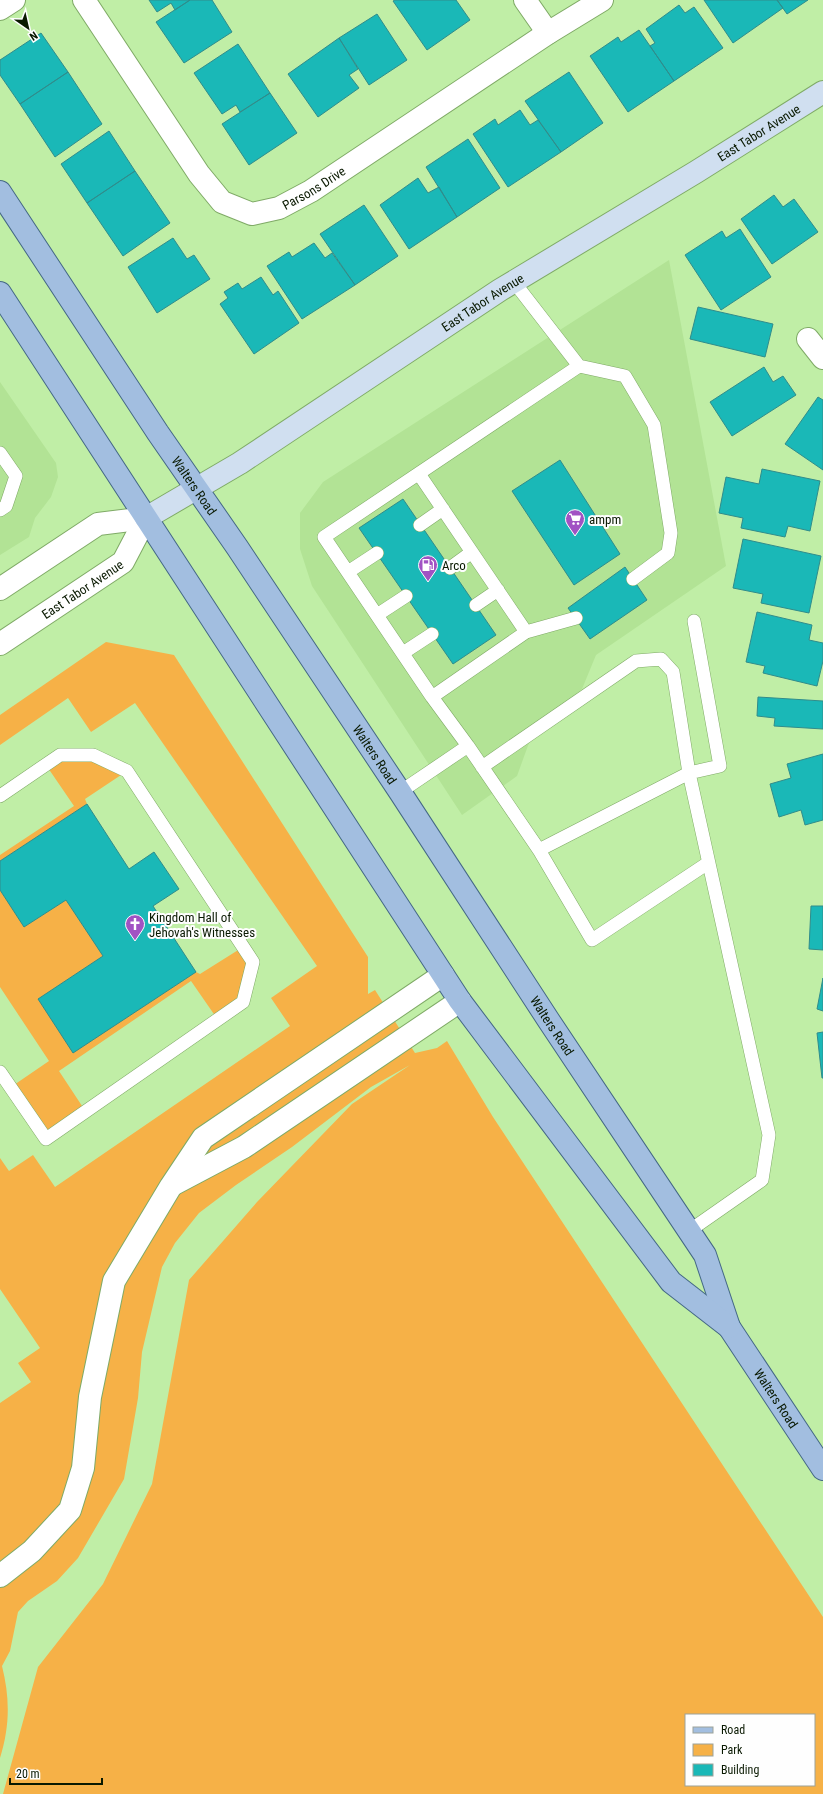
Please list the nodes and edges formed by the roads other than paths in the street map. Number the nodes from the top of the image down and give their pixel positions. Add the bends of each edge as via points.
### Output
1 (14, 0) edge
2 (84, 0) edge
3 (526, 0) edge
4 (602, 0) edge
5 (0, 9) edge
6 (548, 33) junction
7 (823, 92) edge
8 (0, 192) edge
9 (514, 282) junction
10 (0, 293) edge
11 (808, 338) dead end
12 (823, 358) edge
13 (579, 366) junction
14 (0, 453) edge
15 (419, 474) junction
16 (196, 488) junction
17 (443, 509) junction
18 (0, 510) edge
19 (146, 518) junction
20 (420, 525) dead end
21 (472, 552) junction
22 (377, 553) dead end
23 (450, 568) dead end
24 (348, 572) junction
25 (633, 579) dead end
26 (0, 590) edge
27 (498, 590) junction
28 (406, 596) dead end
29 (476, 606) dead end
30 (377, 615) junction
31 (576, 618) dead end
32 (694, 621) dead end
33 (526, 632) junction
34 (432, 634) dead end
35 (0, 644) edge
36 (403, 653) junction
37 (432, 697) junction
38 (468, 746) junction
39 (482, 767) junction
40 (689, 773) junction
41 (400, 792) junction
42 (0, 796) edge
43 (539, 850) junction
44 (708, 863) junction
45 (443, 975) junction
46 (460, 1001) junction
47 (0, 1072) edge
48 (171, 1186) junction
49 (689, 1231) junction
50 (729, 1327) junction
51 (823, 1469) edge
52 (0, 1576) edge

1 - 5 street
2 - 6 street, Parsons Drive via 199,174 222,202 252,214 280,208 311,191
3 - 6 street
4 - 6 street, Parsons Drive
7 - 9 main road, East Tabor Avenue
8 - 16 main road, Walters Road
9 - 13 lane
9 - 16 main road, East Tabor Avenue via 240,463
10 - 19 main road, Walters Road
11 - 12 street
13 - 15 lane
13 - 25 lane via 625,376 654,425 671,533 668,553
14 - 18 lane via 16,476 6,506
15 - 17 lane
15 - 24 lane via 324,537
16 - 19 main road, East Tabor Avenue
16 - 41 main road, Walters Road
17 - 20 lane
17 - 21 lane
19 - 26 street, East Tabor Avenue via 98,524
19 - 35 street, East Tabor Avenue via 123,562
19 - 45 main road, Walters Road
21 - 23 lane
21 - 27 lane
22 - 24 lane
24 - 30 lane
27 - 29 lane
27 - 33 lane
28 - 30 lane
30 - 36 lane
31 - 33 lane
32 - 40 lane via 720,766
33 - 37 lane
34 - 36 lane
36 - 37 lane
37 - 38 lane
38 - 39 lane
38 - 41 lane
39 - 40 lane via 636,661 662,659 673,672
39 - 43 lane
40 - 43 lane
40 - 44 lane
41 - 49 main road, Walters Road via 548,1021
42 - 47 lane via 60,755 93,756 127,771 253,962 244,1002 46,1139
43 - 44 lane via 592,940
44 - 49 lane via 769,1135 762,1180
45 - 46 main road, Walters Road
45 - 48 street via 203,1138
46 - 48 street via 244,1147
46 - 50 main road, Walters Road via 671,1282
48 - 52 street via 114,1281 90,1397 83,1468 70,1510 32,1551
49 - 50 main road, Walters Road via 705,1256
50 - 51 main road, Walters Road

